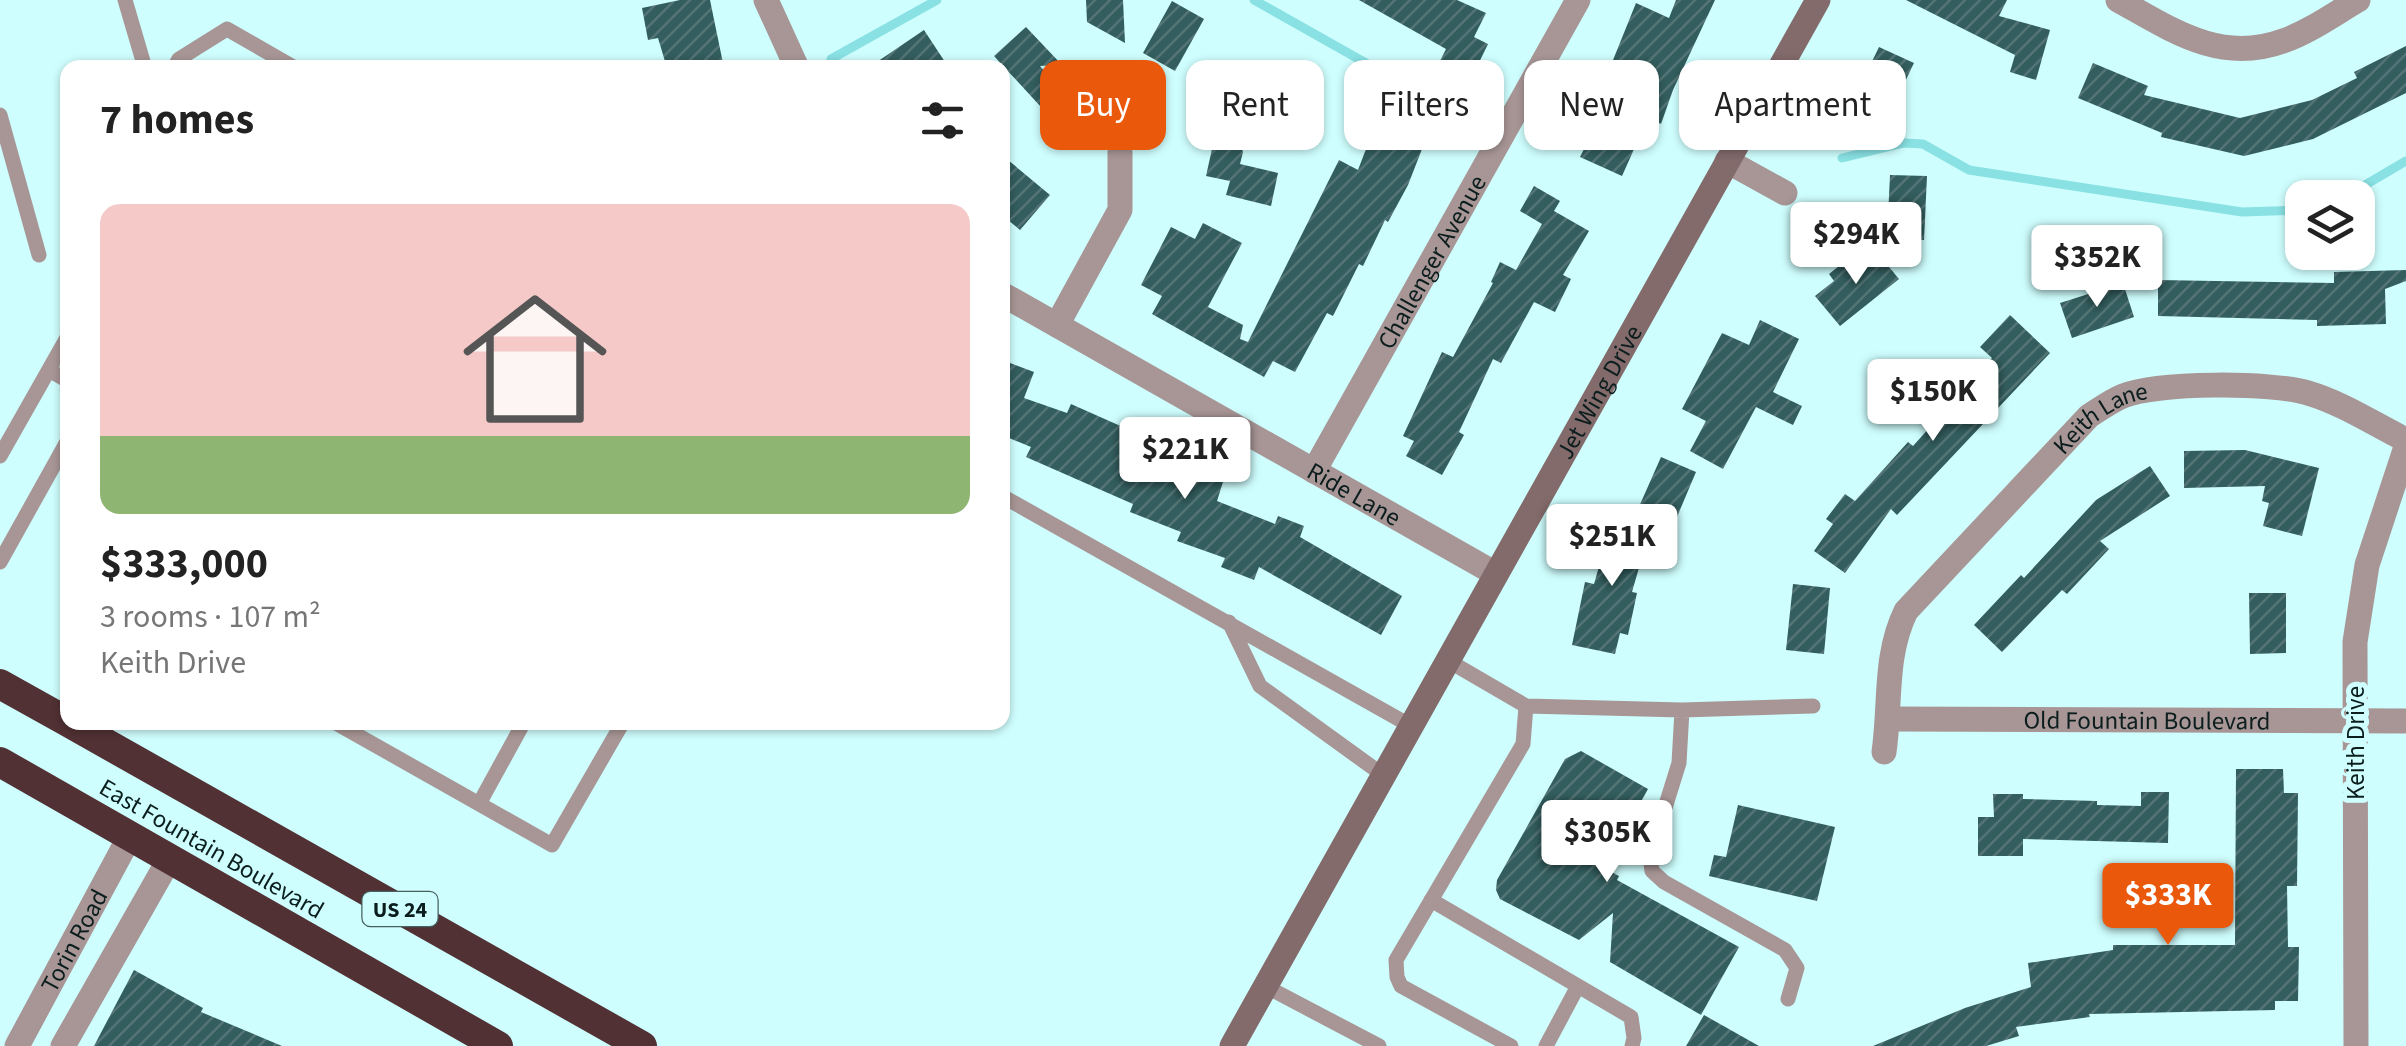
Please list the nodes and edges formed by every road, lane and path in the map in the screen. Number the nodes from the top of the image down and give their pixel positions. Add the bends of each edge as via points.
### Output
1 (125, 0) edge
2 (766, 0) edge
3 (1818, 0) edge
4 (2118, 0) edge
5 (2358, 0) edge
6 (1574, 1) edge
7 (142, 60) edge
8 (178, 60) edge
9 (281, 60) edge
10 (792, 60) edge
11 (0, 116) edge
12 (1120, 153) dead end
13 (1727, 162) junction
14 (1784, 193) dead end
15 (40, 255) dead end
16 (1010, 299) edge
17 (1057, 326) junction
18 (60, 350) edge
19 (49, 370) junction
20 (60, 376) edge
21 (2406, 443) edge
22 (60, 454) edge
23 (0, 456) edge
24 (1314, 471) junction
25 (1010, 500) edge
26 (0, 562) edge
27 (1496, 574) junction
28 (1229, 622) junction
29 (1447, 660) junction
30 (0, 684) edge
31 (1526, 706) junction
32 (1812, 706) dead end
33 (1682, 710) junction
34 (60, 718) edge
35 (1889, 719) junction
36 (2406, 721) edge
37 (2355, 722) junction
38 (1411, 726) junction
39 (82, 730) edge
40 (348, 730) edge
41 (520, 730) edge
42 (618, 730) edge
43 (1884, 752) dead end
44 (0, 762) edge
45 (1383, 775) junction
46 (479, 804) junction
47 (130, 836) junction
48 (170, 858) junction
49 (1431, 900) junction
50 (1265, 986) junction
51 (1578, 986) junction
52 (1788, 1000) dead end
53 (18, 1046) edge
54 (62, 1046) edge
55 (498, 1046) edge
56 (642, 1046) edge
57 (1232, 1046) edge
58 (1378, 1046) edge
59 (1511, 1046) edge
60 (1546, 1046) edge
61 (1632, 1046) edge
62 (2356, 1046) edge

1 - 7 lane
2 - 10 street
3 - 13 main road, Jet Wing Drive
4 - 5 street via 2205,46 2230,50 2286,40
6 - 24 street, Challenger Avenue
8 - 9 lane via 228,29
11 - 15 lane
12 - 17 street via 1120,210
13 - 14 street
13 - 27 main road, Jet Wing Drive
16 - 17 street, Ride Lane
17 - 24 street, Ride Lane
18 - 19 lane
19 - 20 lane
19 - 23 lane
21 - 35 street, Keith Lane via 2305,392 2164,387 2122,396 2090,416 1906,611 1890,652
21 - 37 street, Keith Drive via 2359,605
22 - 26 lane
24 - 27 street, Ride Lane
25 - 28 lane
27 - 29 main road, Jet Wing Drive
28 - 38 lane
28 - 45 lane via 1260,686
29 - 31 lane
29 - 38 main road, Jet Wing Drive
30 - 34 highway, East Fountain Boulevard / US 24
31 - 33 lane
31 - 49 lane via 1523,744
32 - 33 lane
33 - 52 lane via 1679,763 1650,856 1652,871 1785,950 1797,968
35 - 37 street, Old Fountain Boulevard
35 - 43 street, Keith Lane
36 - 37 street, Old Fountain Boulevard
37 - 62 street, Keith Drive
38 - 45 main road, Jet Wing Drive
39 - 56 highway, East Fountain Boulevard / US 24
40 - 46 lane
41 - 46 lane
42 - 46 lane via 552,846
44 - 47 highway, East Fountain Boulevard / US 24
45 - 50 main road, Jet Wing Drive
47 - 48 highway, East Fountain Boulevard / US 24
47 - 53 street, Torin Road
48 - 54 street, Torin Road
48 - 55 highway, East Fountain Boulevard / US 24
49 - 51 lane
49 - 59 lane via 1396,960 1397,977 1402,986
50 - 57 main road, Jet Wing Drive
50 - 58 lane
51 - 60 lane
51 - 61 lane via 1631,1017

